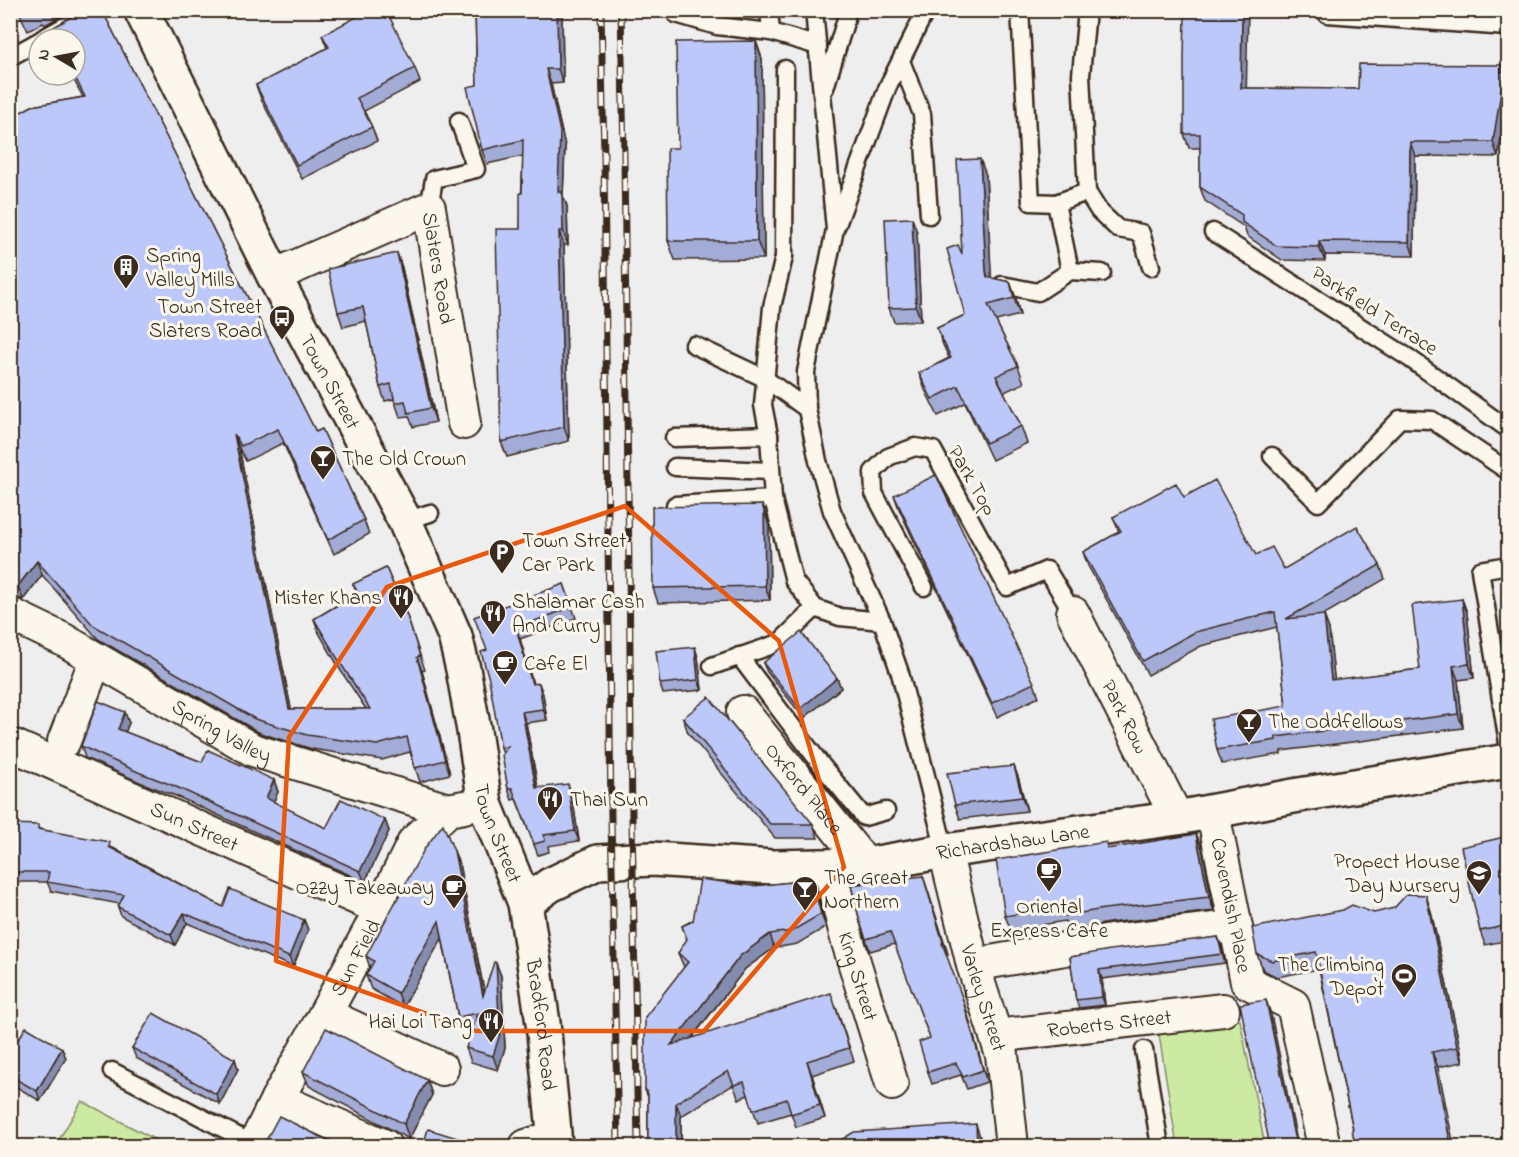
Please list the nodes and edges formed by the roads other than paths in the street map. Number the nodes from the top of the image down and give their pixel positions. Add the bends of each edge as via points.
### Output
1 (93, 10) edge
2 (141, 10) edge
3 (676, 10) edge
4 (769, 10) edge
5 (814, 10) edge
6 (846, 10) edge
7 (926, 10) edge
8 (1020, 10) edge
9 (1088, 10) edge
10 (1327, 14) dead end
11 (712, 18) edge
12 (63, 27) edge
13 (1509, 27) edge
14 (771, 32) junction
15 (818, 46) junction
16 (27, 47) edge
17 (10, 57) edge
18 (901, 61) junction
19 (785, 69) dead end
20 (822, 94) junction
21 (459, 121) dead end
22 (1087, 192) junction
23 (1056, 203) junction
24 (429, 208) junction
25 (929, 216) dead end
26 (835, 229) junction
27 (1214, 232) dead end
28 (1151, 267) dead end
29 (1070, 271) junction
30 (1102, 273) dead end
31 (274, 276) junction
32 (1002, 285) edge
33 (694, 345) dead end
34 (764, 378) junction
35 (807, 409) junction
36 (464, 423) dead end
37 (1509, 429) edge
38 (769, 435) junction
39 (674, 438) dead end
40 (1272, 456) dead end
41 (675, 467) dead end
42 (770, 471) junction
43 (1509, 471) edge
44 (773, 499) junction
45 (675, 505) edge
46 (1509, 565) edge
47 (924, 587) dead end
48 (815, 608) junction
49 (1073, 613) joint
50 (12, 620) edge
51 (882, 621) junction
52 (739, 656) junction
53 (96, 659) junction
54 (712, 666) dead end
55 (743, 712) dead end
56 (64, 741) dead end
57 (10, 744) edge
58 (1509, 744) edge
59 (1509, 761) edge
60 (485, 804) junction
61 (448, 810) junction
62 (886, 811) dead end
63 (1213, 813) junction
64 (1177, 818) junction
65 (945, 851) junction
66 (866, 865) junction
67 (830, 866) junction
68 (525, 903) junction
69 (381, 909) junction
70 (1215, 928) dead end
71 (973, 965) junction
72 (1223, 1010) dead end
73 (325, 1014) junction
74 (996, 1036) junction
75 (1144, 1050) dead end
76 (442, 1069) dead end
77 (112, 1071) dead end
78 (892, 1084) dead end
79 (278, 1099) junction
80 (545, 1143) edge
81 (254, 1145) edge
82 (385, 1146) edge
83 (1012, 1146) edge
84 (1160, 1146) edge
85 (1324, 1146) edge

1 - 12 lane
2 - 31 main road, Town Street
3 - 11 lane via 676,14
4 - 14 lane
5 - 15 lane
6 - 20 lane
7 - 18 lane
8 - 23 lane via 1031,202
9 - 22 lane via 1080,75
10 - 13 lane
11 - 14 lane via 717,26
14 - 15 lane
15 - 20 lane
16 - 17 lane
18 - 25 lane via 922,114
18 - 26 lane
19 - 34 lane via 784,257 772,307
20 - 26 lane
21 - 24 lane via 476,169 435,180
22 - 23 lane
22 - 28 lane via 1099,211 1118,229 1141,233
23 - 29 lane
24 - 31 street, Slaters Road
24 - 36 street, Slaters Road
26 - 35 lane via 806,372
27 - 37 lane, Parkfield Terrace via 1409,358
29 - 30 lane
29 - 32 lane via 1038,292
31 - 60 main road, Town Street via 417,517 463,669
33 - 34 lane
34 - 35 lane
34 - 38 lane via 763,405
35 - 51 lane via 832,511
38 - 39 lane
38 - 42 lane
40 - 43 lane via 1318,502 1400,419 1432,420
41 - 42 lane
42 - 44 lane
44 - 45 lane
44 - 48 lane via 794,581
46 - 58 lane via 1480,570
47 - 49 lane, Park Top via 874,493 873,472 888,457 915,447 933,450 1007,587 1047,570
48 - 51 lane via 840,617
48 - 52 lane via 779,643
49 - 64 street, Park Row
50 - 53 street, Spring Valley via 64,640
51 - 65 lane via 900,673
52 - 54 lane
52 - 62 lane via 864,817
53 - 56 street
53 - 61 street, Spring Valley via 253,750
55 - 66 street, Oxford Place
57 - 69 street, Sun Street
59 - 63 main road, Richardshaw Lane
60 - 61 street
60 - 68 main road, Town Street
61 - 69 street, Sun Field via 414,842
63 - 64 main road, Richardshaw Lane
63 - 85 street, Cavendish Place via 1247,982 1293,1005
64 - 65 main road, Richardshaw Lane
65 - 66 main road, Richardshaw Lane
65 - 71 street, Varley Street
66 - 67 main road, Richardshaw Lane
67 - 68 main road, Richardshaw Lane via 773,867 652,859 598,862 550,885
67 - 78 street, King Street via 847,939
68 - 80 main road, Bradford Road via 543,1023
69 - 73 street, Sun Field
70 - 71 street
71 - 74 street, Varley Street
72 - 74 street, Roberts Street
73 - 76 street
73 - 79 street, Sun Field
74 - 83 street, Varley Street via 1002,1056
75 - 84 lane
77 - 81 lane
79 - 81 street, Sun Field
79 - 82 street

